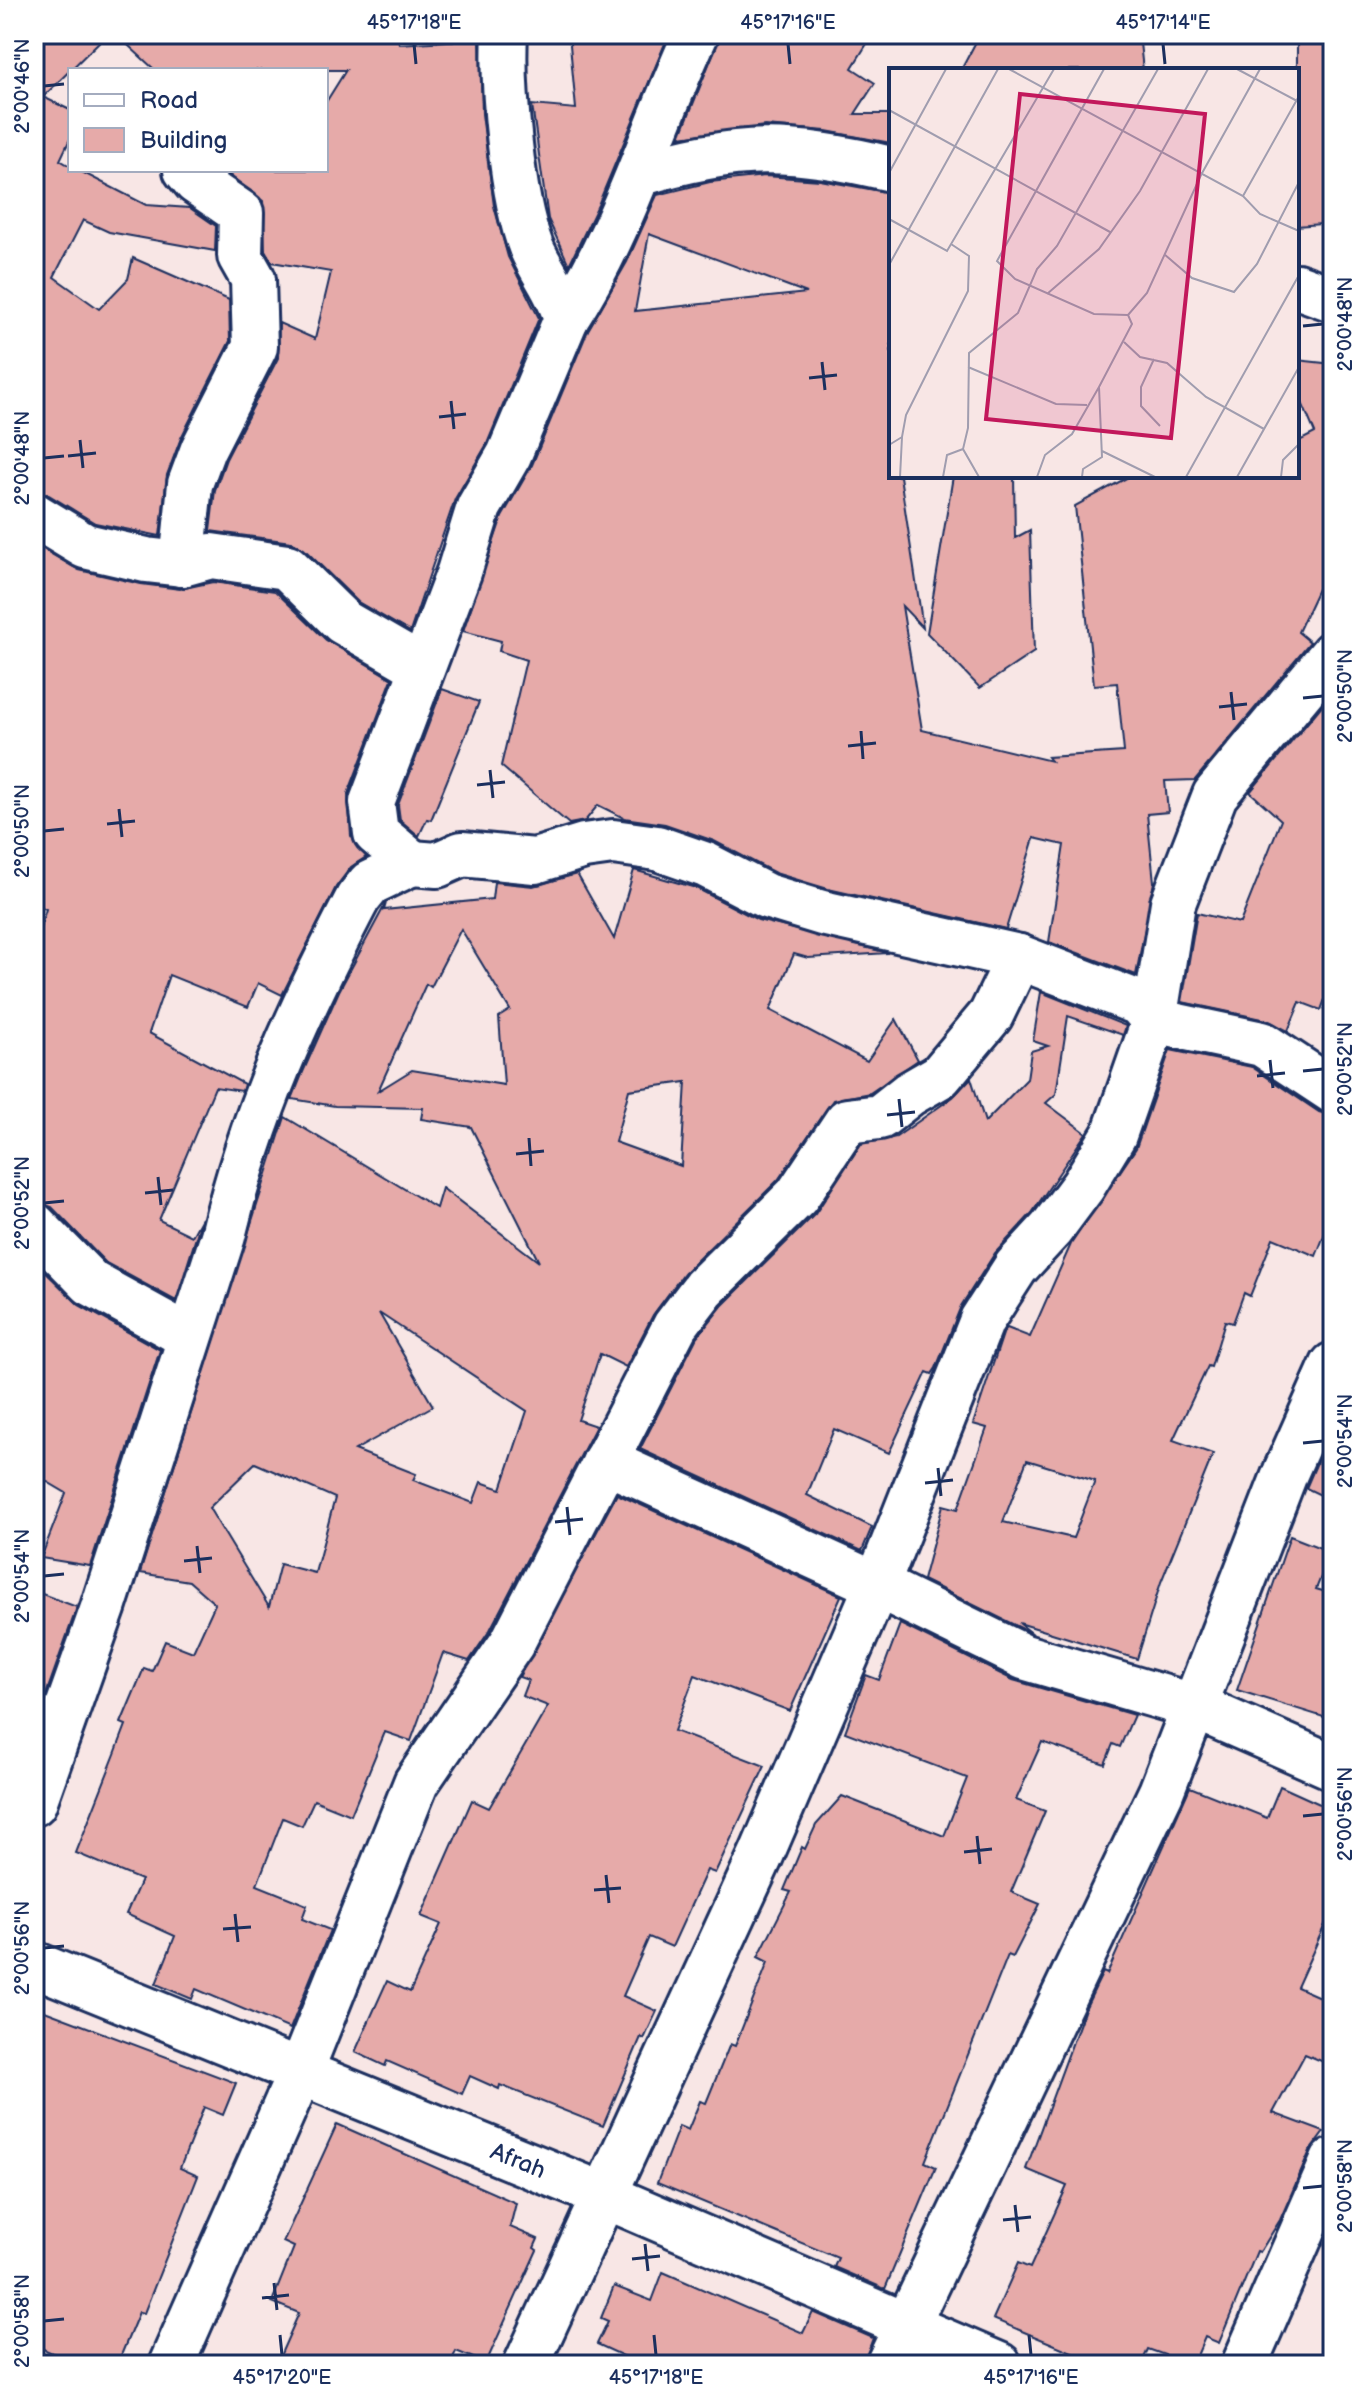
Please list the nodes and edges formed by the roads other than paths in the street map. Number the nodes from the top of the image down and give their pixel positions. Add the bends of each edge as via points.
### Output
1 (505, 34) edge
2 (696, 34) edge
3 (889, 169) edge
4 (188, 172) edge
5 (639, 174) junction
6 (1299, 287) edge
7 (1333, 299) edge
8 (566, 319) junction
9 (34, 515) edge
10 (182, 564) junction
11 (1333, 653) edge
12 (421, 667) junction
13 (412, 863) junction
14 (1019, 957) junction
15 (1154, 1021) junction
16 (1333, 1091) edge
17 (34, 1225) edge
18 (189, 1337) junction
19 (1333, 1365) edge
20 (605, 1461) junction
21 (877, 1585) junction
22 (1196, 1707) junction
23 (1333, 1767) edge
24 (34, 1803) edge
25 (34, 1964) edge
26 (299, 2075) junction
27 (1333, 2161) edge
28 (603, 2195) junction
29 (904, 2324) junction
30 (171, 2365) edge
31 (526, 2365) edge
32 (888, 2365) edge
33 (999, 2365) edge
34 (1244, 2365) edge

1 - 8 street via 507,108 531,246 560,297
2 - 5 street
3 - 5 street via 770,148 693,157
4 - 10 street via 241,213 240,256 253,279 255,347 190,484
5 - 8 street via 612,239
6 - 7 street
8 - 12 street via 509,455 479,507
9 - 10 street via 85,546
10 - 12 street via 211,556 287,567 343,622
11 - 15 street via 1215,795 1173,903
12 - 13 street via 372,802 376,833
13 - 14 street via 437,865 462,854 535,861 613,842 657,848 706,865 766,896 822,913
13 - 18 street via 370,883 358,898 286,1041 237,1177
14 - 15 street via 1139,1003
14 - 20 street via 991,1015 940,1076 880,1117 847,1121 797,1196 704,1288 675,1326
15 - 16 street via 1262,1044
15 - 21 street via 1114,1135 1083,1186 1016,1267 982,1320
17 - 18 street via 91,1283
18 - 24 street
19 - 22 street via 1286,1471
20 - 21 street
20 - 26 street via 512,1643 416,1783
21 - 22 street via 1024,1657
21 - 28 street via 762,1853
22 - 23 street
22 - 29 street via 1161,1792
25 - 26 street, Afrah
26 - 28 street, Afrah
26 - 30 street
27 - 34 street
28 - 29 street, Afrah
28 - 31 street
29 - 32 street
29 - 33 street, Afrah

